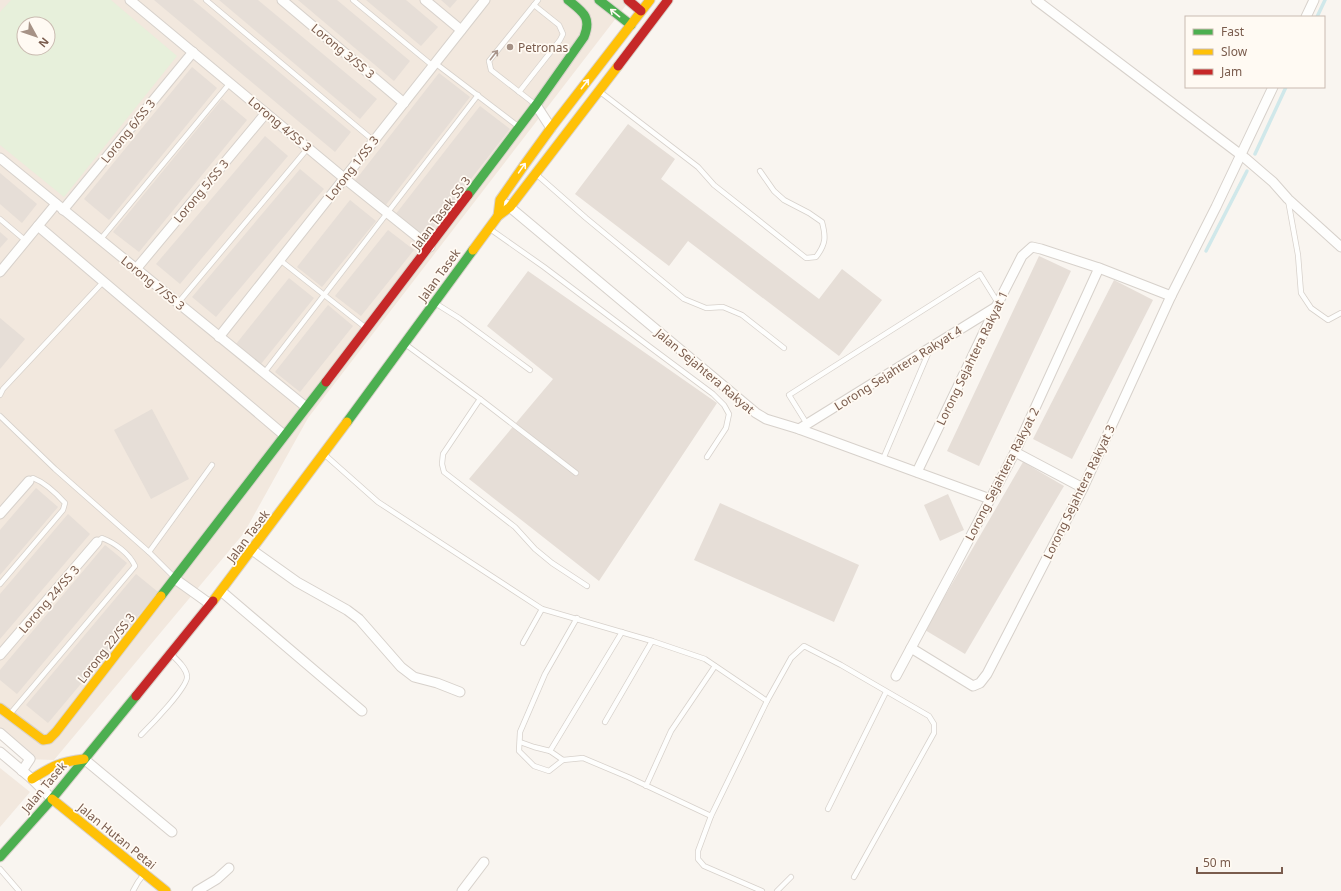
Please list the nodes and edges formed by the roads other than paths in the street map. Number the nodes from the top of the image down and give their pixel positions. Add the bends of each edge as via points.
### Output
1 (130, 0) edge
2 (206, 0) edge
3 (282, 0) edge
4 (353, 0) edge
5 (425, 0) edge
6 (485, 0) edge
7 (538, 0) edge
8 (568, 0) edge
9 (599, 0) edge
10 (628, 0) edge
11 (650, 0) edge
12 (668, 0) edge
13 (1036, 0) edge
14 (1314, 0) edge
15 (534, 5) junction
16 (642, 15) junction
17 (1306, 16) edge
18 (630, 25) junction
19 (461, 30) junction
20 (638, 41) junction
21 (193, 52) junction
22 (434, 65) junction
23 (230, 83) junction
24 (1273, 88) edge
25 (598, 90) junction
26 (519, 92) junction
27 (478, 95) junction
28 (404, 103) junction
29 (536, 105) junction
30 (266, 113) junction
31 (519, 127) junction
32 (551, 128) junction
33 (374, 141) junction
34 (308, 148) junction
35 (1241, 155) junction
36 (0, 158) edge
37 (760, 171) dead end
38 (536, 173) junction
39 (344, 178) junction
40 (1288, 199) junction
41 (500, 200) junction
42 (60, 207) junction
43 (510, 207) junction
44 (388, 213) junction
45 (498, 216) junction
46 (0, 219) edge
47 (38, 226) junction
48 (489, 228) junction
49 (100, 240) junction
50 (26, 241) junction
51 (1341, 246) edge
52 (430, 247) junction
53 (280, 260) junction
54 (1099, 268) junction
55 (136, 269) junction
56 (0, 272) edge
57 (104, 281) junction
58 (324, 295) junction
59 (1171, 296) junction
60 (434, 302) junction
61 (177, 303) junction
62 (997, 305) junction
63 (1341, 313) edge
64 (367, 328) junction
65 (219, 337) junction
66 (404, 343) junction
67 (784, 348) dead end
68 (930, 348) junction
69 (530, 370) dead end
70 (264, 374) junction
71 (0, 395) edge
72 (480, 399) junction
73 (306, 407) junction
74 (0, 416) edge
75 (803, 426) junction
76 (284, 435) junction
77 (1015, 452) junction
78 (324, 454) junction
79 (707, 457) dead end
80 (883, 459) junction
81 (212, 465) dead end
82 (917, 472) junction
83 (576, 473) dead end
84 (29, 481) joint
85 (1083, 488) junction
86 (990, 499) junction
87 (0, 514) edge
88 (97, 542) joint
89 (252, 550) junction
90 (148, 552) junction
91 (175, 579) junction
92 (0, 584) edge
93 (588, 586) dead end
94 (221, 591) junction
95 (210, 604) junction
96 (542, 609) junction
97 (577, 618) junction
98 (622, 632) junction
99 (652, 641) junction
100 (523, 643) dead end
101 (911, 648) junction
102 (170, 653) junction
103 (0, 655) edge
104 (715, 666) junction
105 (896, 676) dead end
106 (460, 692) dead end
107 (886, 692) junction
108 (767, 701) junction
109 (0, 708) edge
110 (362, 711) dead end
111 (9, 715) junction
112 (605, 722) dead end
113 (0, 733) edge
114 (141, 735) dead end
115 (520, 742) junction
116 (550, 751) junction
117 (0, 752) edge
118 (84, 759) junction
119 (563, 760) junction
120 (22, 771) junction
121 (32, 779) junction
122 (646, 786) junction
123 (52, 799) junction
124 (828, 809) dead end
125 (711, 816) junction
126 (172, 832) dead end
127 (0, 857) edge
128 (484, 862) dead end
129 (230, 868) dead end
130 (0, 869) edge
131 (144, 874) junction
132 (791, 877) dead end
133 (854, 877) dead end
134 (18, 891) edge
135 (133, 891) edge
136 (166, 891) edge
137 (197, 891) edge
138 (462, 891) edge
139 (762, 891) edge
140 (777, 891) edge

1 - 21 street, Lorong 4/SS 3
2 - 33 lane
3 - 28 street, Lorong 3/SS 3
4 - 22 lane
5 - 19 street
6 - 19 street, Lorong 1/SS 3
7 - 15 lane
8 - 29 main road, Jalan Tasek SS 3 via 585,14 589,22 588,28
18 -> 9 main road
10 - 16 main road
11 - 16 main road, Jalan Tasek
12 - 16 main road
12 - 20 main road, Jalan Tasek
13 - 35 street
14 - 17 street
15 - 26 lane via 559,25 563,34
26 -> 15 lane via 491,70 490,61
16 - 18 main road, Jalan Tasek
16 - 20 main road
32 -> 18 main road, Jalan Tasek
19 - 22 street, Lorong 1/SS 3
20 - 25 main road, Jalan Tasek
21 - 23 street, Lorong 4/SS 3
21 - 42 street, Lorong 6/SS 3
22 - 27 lane
22 - 28 street, Lorong 1/SS 3
23 - 30 street, Lorong 4/SS 3
23 - 49 lane
24 - 35 street, Lorong Sejahtera Rakyat 3
25 - 37 lane via 698,167 714,185 806,258 816,257 824,247 825,233 822,222 784,200
25 - 38 main road, Jalan Tasek
26 - 29 lane
27 - 31 lane
27 - 44 lane
28 - 33 street, Lorong 1/SS 3
29 - 31 main road, Jalan Tasek SS 3
29 - 32 street
30 - 34 street, Lorong 4/SS 3
30 - 55 street, Lorong 5/SS 3
31 - 52 main road, Jalan Tasek SS 3
41 -> 32 main road, Jalan Tasek
33 - 39 street, Lorong 1/SS 3
34 - 39 street, Lorong 4/SS 3
34 - 61 lane
35 - 40 street via 1273,182
35 - 59 street, Lorong Sejahtera Rakyat 3
36 - 42 street, Lorong 7/SS 3
38 - 43 main road, Jalan Tasek
38 - 67 lane via 684,300 706,308 723,307 742,315
39 - 44 street, Lorong 4/SS 3
39 - 53 street, Lorong 1/SS 3
40 - 51 street
40 - 63 lane via 1298,255 1301,293 1311,308 1328,320
41 - 43 street, Jalan Sejahtera Rakyat
41 - 45 main road, Jalan Tasek
42 - 47 street, Lorong 6/SS 3
42 - 49 street, Lorong 7/SS 3
43 - 45 main road, Jalan Tasek
43 - 75 street, Jalan Sejahtera Rakyat via 756,413 766,419
44 - 52 street, Lorong 4/SS 3
44 - 58 lane
45 - 48 main road, Jalan Tasek
46 - 50 lane
47 - 50 street, Lorong 6/SS 3
47 - 57 street
48 - 60 main road, Jalan Tasek
48 - 79 lane via 619,323 724,405 729,414 726,428
49 - 55 street, Lorong 7/SS 3
50 - 56 street, Lorong 6/SS 3
52 - 64 main road, Jalan Tasek SS 3
53 - 58 lane
53 - 65 street, Lorong 1/SS 3
54 - 59 street
54 - 62 street, Lorong Sejahtera Rakyat 1 via 1032,248 1022,256
54 - 77 street, Lorong Sejahtera Rakyat 2
55 - 61 street, Lorong 7/SS 3
57 - 71 lane
57 - 76 street
58 - 64 lane
58 - 70 lane
59 - 85 street, Lorong Sejahtera Rakyat 3
60 - 66 main road, Jalan Tasek
60 - 69 lane
61 - 65 street, Lorong 7/SS 3
62 - 68 street, Lorong Sejahtera Rakyat 4
62 - 75 lane via 980,274 789,394
62 - 82 street, Lorong Sejahtera Rakyat 1
64 - 73 main road, Jalan Tasek SS 3
65 - 70 street, Lorong 7/SS 3
66 - 72 lane
66 - 78 main road, Jalan Tasek
68 - 75 street, Lorong Sejahtera Rakyat 4
68 - 80 lane
70 - 73 street, Lorong 7/SS 3
72 - 83 lane
72 - 93 lane via 443,454 444,472 515,527 546,558
73 - 76 main road, Jalan Tasek SS 3
74 - 90 lane
75 - 80 street, Jalan Sejahtera Rakyat
76 - 91 main road, Lorong 22/SS 3
77 - 85 street
77 - 86 street, Lorong Sejahtera Rakyat 2
78 - 89 main road, Jalan Tasek
78 - 96 lane via 378,502
80 - 82 street, Jalan Sejahtera Rakyat
81 - 90 lane
82 - 86 street, Jalan Sejahtera Rakyat
84 - 87 street
84 - 92 lane via 33,478 48,487 65,503 64,510
85 - 101 street, Lorong Sejahtera Rakyat 3 via 980,683 973,686
86 - 101 street, Lorong Sejahtera Rakyat 2
88 - 103 street, Lorong 24/SS 3
88 - 111 lane via 102,538 110,541 132,558 135,566
89 - 94 main road, Jalan Tasek
89 - 106 street via 296,582 359,619 414,677
90 - 91 lane
91 - 95 street
91 - 111 main road, Lorong 22/SS 3 via 49,739 43,740
94 - 95 main road, Jalan Tasek
94 - 110 street
95 - 102 main road, Jalan Tasek
96 - 97 lane
96 - 100 lane
97 - 98 lane
97 - 115 lane via 545,674 520,732
98 - 99 lane
98 - 116 lane
99 - 104 lane via 705,659
99 - 112 lane
101 - 105 street, Lorong Sejahtera Rakyat 2
102 - 114 lane via 184,668 186,683
102 - 118 main road, Jalan Tasek
104 - 108 lane
104 - 122 lane via 671,731
107 - 108 lane via 804,646 791,658
107 - 124 lane
107 - 133 lane via 929,716 934,724 934,733
108 - 125 lane
109 - 111 main road
113 - 120 street via 30,759
115 - 116 lane
115 - 119 lane via 519,751 534,766 549,771
116 - 119 lane
117 - 120 street
118 - 121 main road via 53,766
118 - 123 main road, Jalan Tasek
118 - 126 street
119 - 122 lane via 583,758
120 - 121 street
121 - 123 street
122 - 125 lane
123 - 127 main road, Jalan Tasek
123 - 131 main road, Jalan Hutan Petai
125 - 139 lane via 698,851 698,859 704,866
128 - 138 street
129 - 137 street
130 - 134 lane
131 - 135 lane
131 - 136 main road, Jalan Hutan Petai
132 - 140 lane

